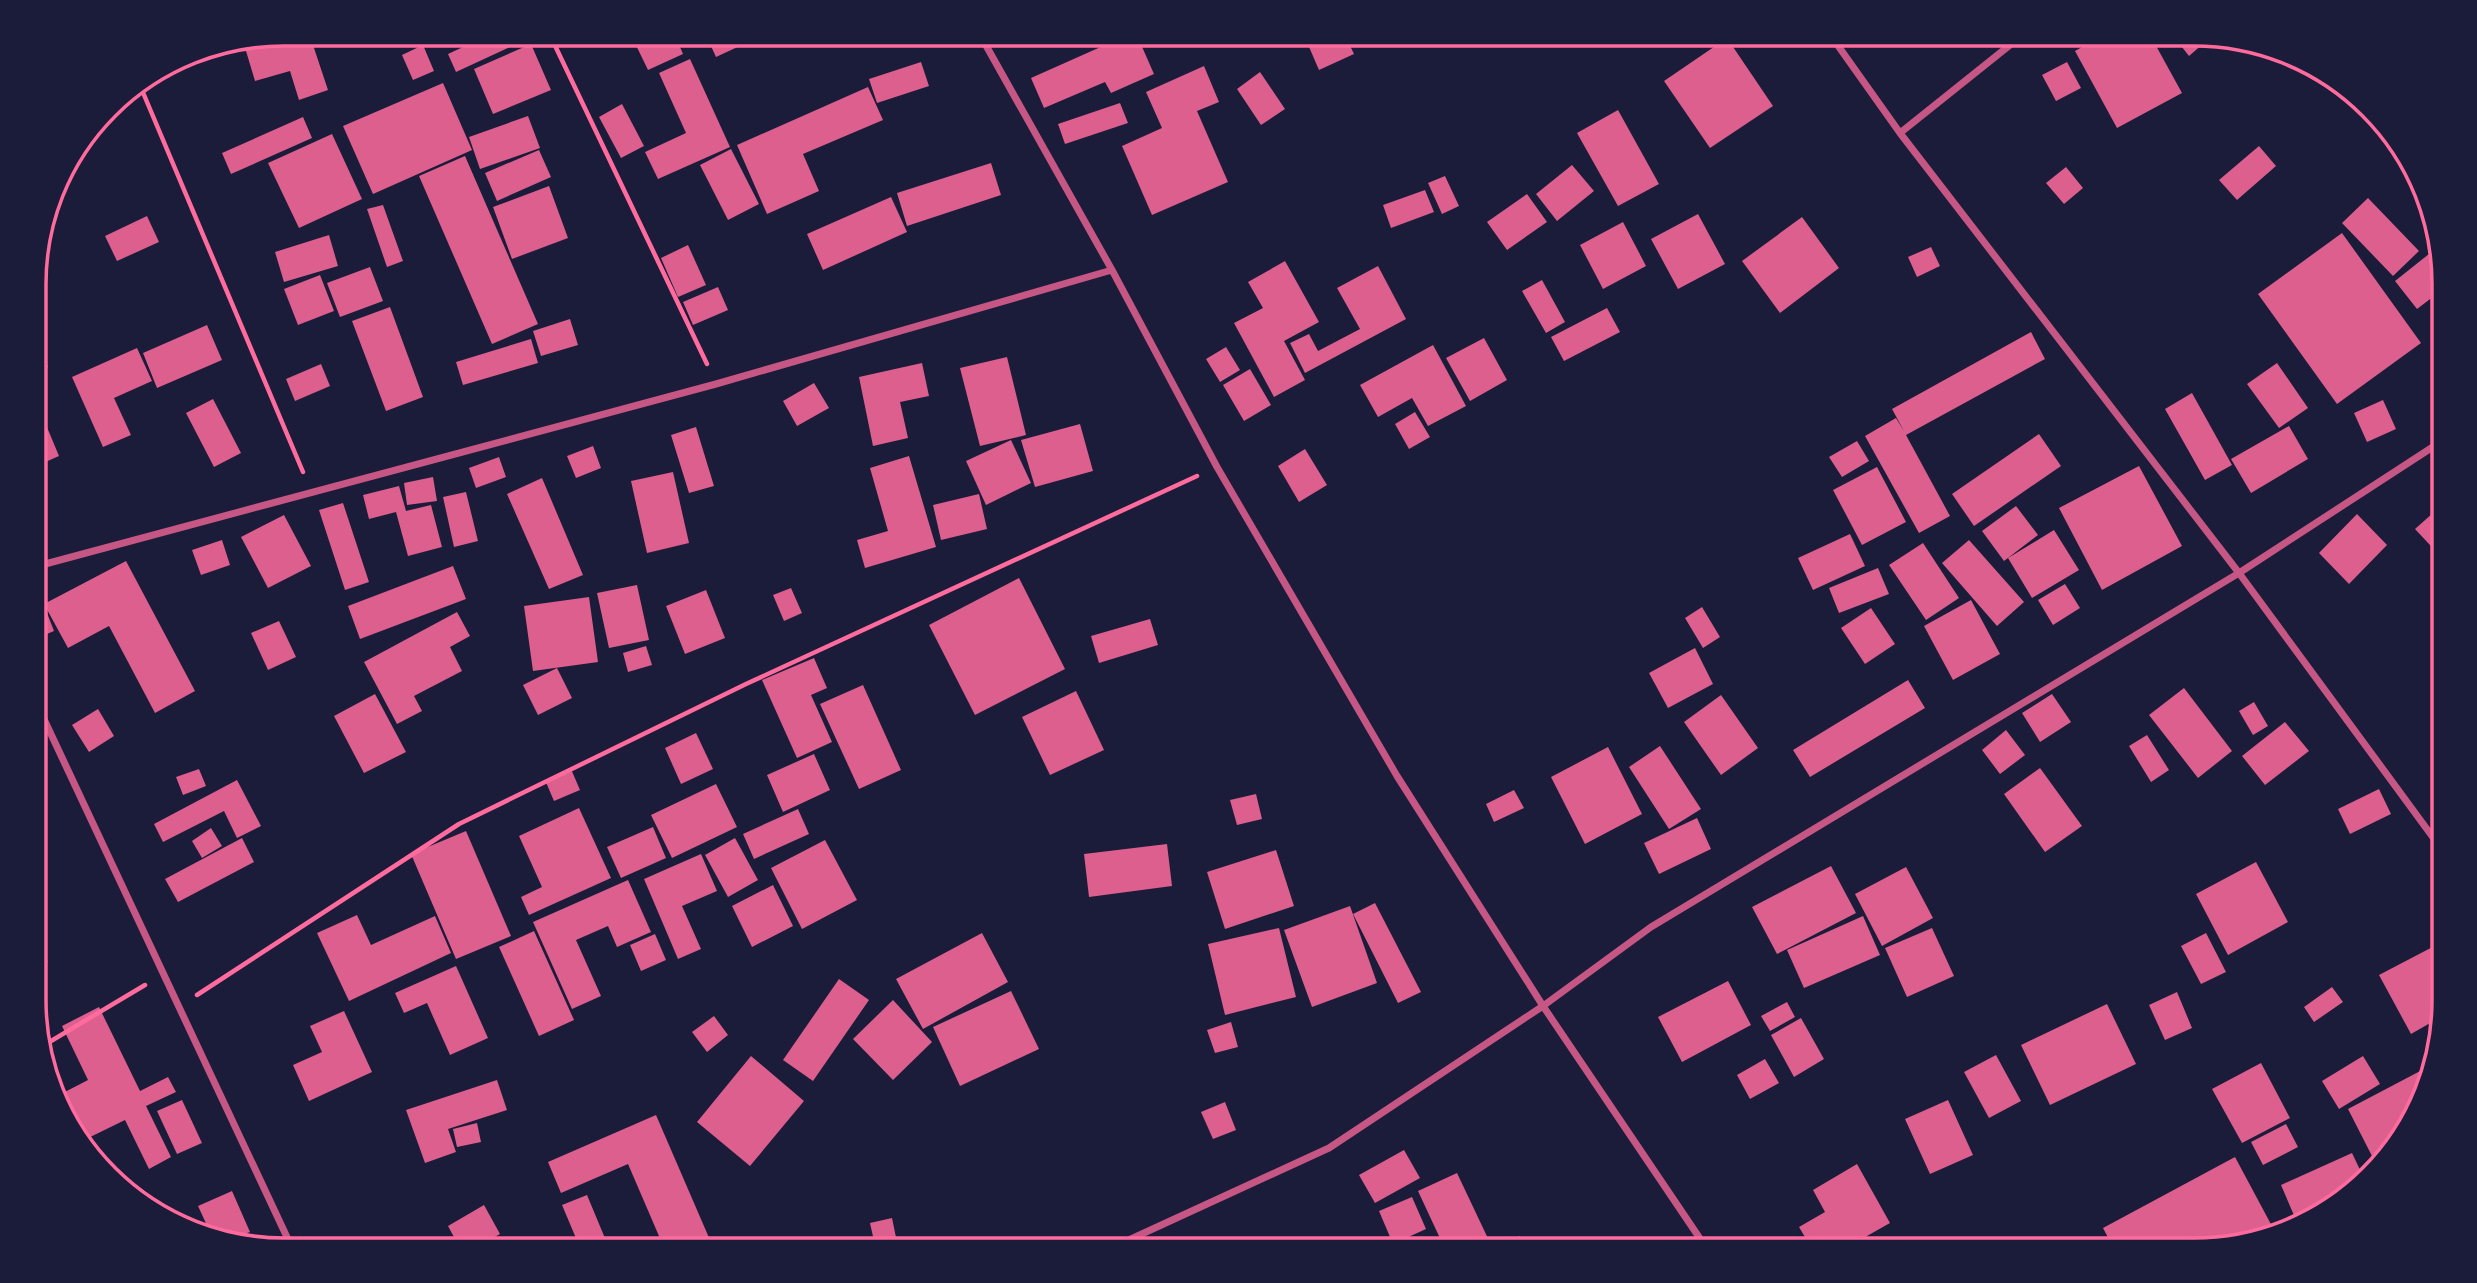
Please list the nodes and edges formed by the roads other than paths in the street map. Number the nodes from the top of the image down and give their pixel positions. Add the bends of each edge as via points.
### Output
1 (986, 46) edge
2 (1838, 46) edge
3 (2009, 46) edge
4 (1900, 133) junction
5 (1112, 270) junction
6 (2432, 448) edge
7 (46, 564) edge
8 (2239, 573) junction
9 (46, 723) edge
10 (2432, 836) edge
11 (1543, 1006) junction
12 (1699, 1237) edge
13 (287, 1238) edge
14 (1134, 1238) edge

1 - 5 street
2 - 4 street
3 - 4 street
4 - 8 street
5 - 7 street via 716,384
5 - 11 street via 1217,467 1396,776
6 - 8 street
8 - 10 street
8 - 11 street via 1651,927
9 - 13 street
11 - 12 street
11 - 14 street via 1329,1147

